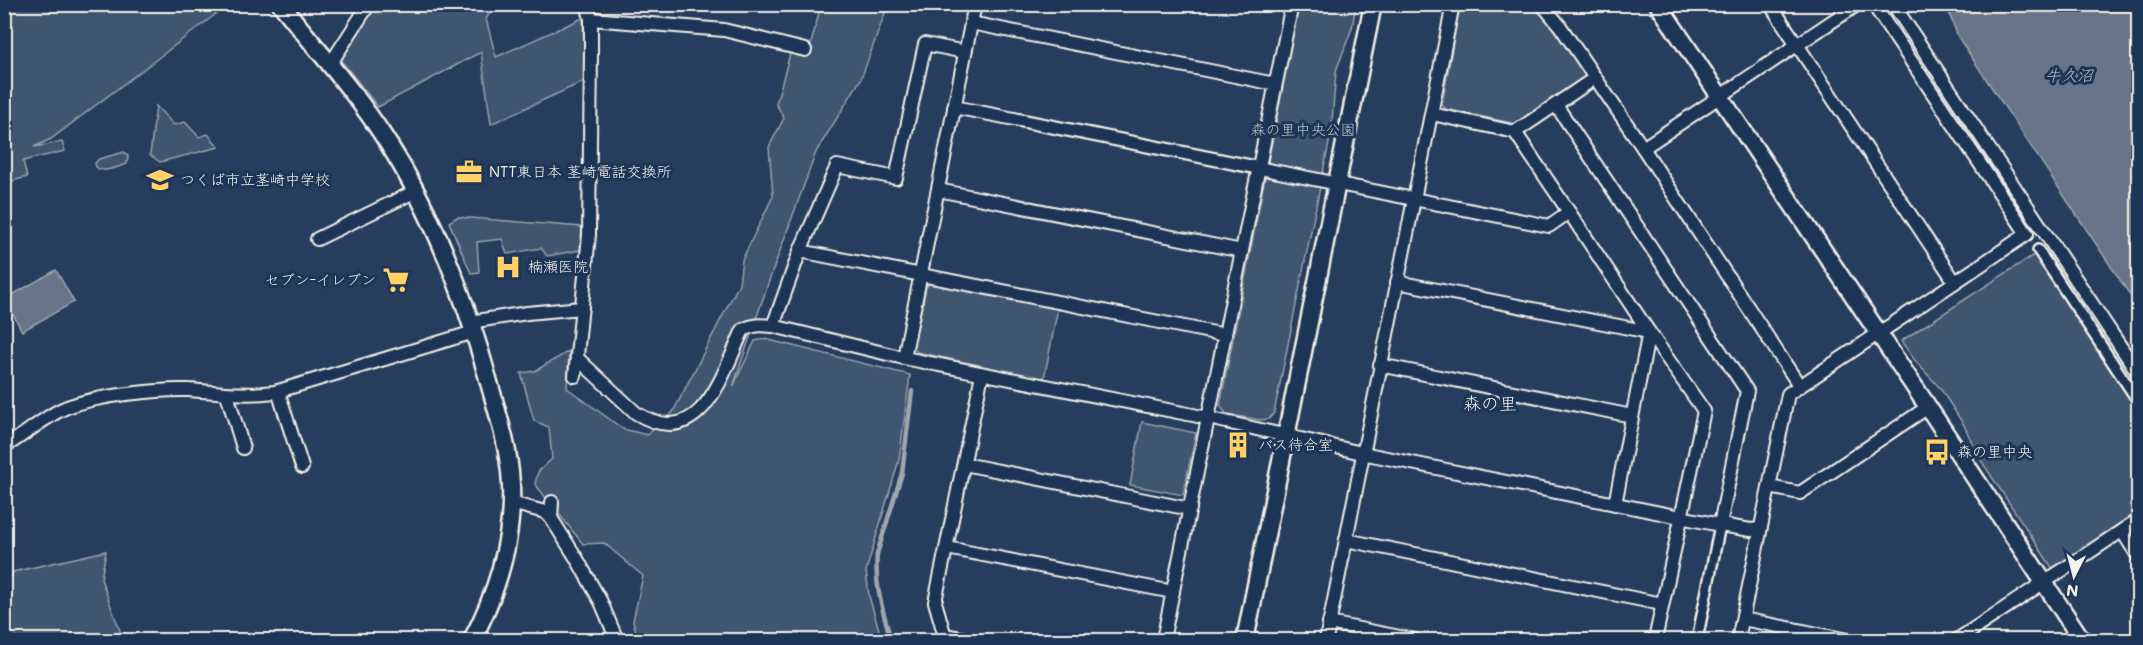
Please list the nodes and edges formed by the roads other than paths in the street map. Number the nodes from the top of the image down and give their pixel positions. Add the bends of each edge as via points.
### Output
1 (281, 4) edge
2 (369, 4) edge
3 (587, 4) edge
4 (975, 4) edge
5 (1292, 4) edge
6 (1373, 4) edge
7 (1453, 4) edge
8 (1542, 4) edge
9 (1658, 4) edge
10 (1770, 4) edge
11 (1858, 4) edge
12 (1873, 4) edge
13 (1893, 4) edge
14 (591, 19) junction
15 (971, 23) junction
16 (1797, 45) junction
17 (805, 50) dead end
18 (965, 52) junction
19 (329, 66) junction
20 (1595, 78) junction
21 (1275, 84) junction
22 (1721, 96) junction
23 (1556, 105) junction
24 (954, 107) junction
25 (1431, 114) junction
26 (1515, 132) junction
27 (1643, 148) junction
28 (1259, 167) junction
29 (1336, 183) junction
30 (938, 190) junction
31 (416, 191) junction
32 (1414, 198) junction
33 (1569, 212) junction
34 (317, 239) dead end
35 (800, 250) junction
36 (2038, 250) dead end
37 (1242, 251) junction
38 (921, 275) junction
39 (1397, 282) junction
40 (1955, 282) junction
41 (582, 308) junction
42 (773, 326) junction
43 (472, 327) junction
44 (1649, 332) junction
45 (1878, 333) junction
46 (1225, 335) junction
47 (577, 358) junction
48 (904, 358) junction
49 (1380, 365) junction
50 (2139, 373) edge
51 (982, 374) junction
52 (575, 376) dead end
53 (1799, 385) junction
54 (278, 391) junction
55 (227, 394) junction
56 (2139, 401) edge
57 (1928, 407) junction
58 (1632, 416) junction
59 (1208, 418) junction
60 (1285, 436) junction
61 (4, 444) edge
62 (243, 447) dead end
63 (1362, 453) junction
64 (963, 464) junction
65 (302, 467) dead end
66 (1768, 488) junction
67 (552, 502) dead end
68 (512, 503) junction
69 (1615, 504) junction
70 (1190, 509) junction
71 (1682, 518) junction
72 (551, 519) junction
73 (2139, 520) edge
74 (1720, 525) junction
75 (1760, 530) junction
76 (2122, 531) junction
77 (1346, 540) junction
78 (947, 548) junction
79 (2139, 556) edge
80 (2044, 584) junction
81 (1173, 592) junction
82 (1662, 604) junction
83 (1743, 619) junction
84 (1329, 623) junction
85 (945, 638) edge
86 (1965, 639) edge
87 (472, 640) edge
88 (617, 640) edge
89 (972, 640) edge
90 (1163, 640) edge
91 (1245, 640) edge
92 (1326, 640) edge
93 (1415, 640) edge
94 (1655, 640) edge
95 (1697, 640) edge
96 (1738, 640) edge
97 (1848, 640) edge
98 (2082, 640) edge

1 - 19 street
2 - 19 street
3 - 14 street
4 - 15 street
5 - 21 street
6 - 29 street
7 - 25 street
8 - 20 street
9 - 22 street
10 - 16 street
11 - 16 street
12 - 40 street via 2027,234
13 - 50 street
14 - 17 street via 724,30
14 - 41 street via 589,226
15 - 18 street
15 - 21 street
16 - 22 street
16 - 40 street
18 - 24 street
18 - 35 street via 925,44 896,178 837,166
19 - 31 street via 384,136
20 - 23 street
20 - 27 street
21 - 28 street
22 - 27 street
22 - 45 street
23 - 26 street
23 - 74 street via 1747,391
24 - 28 street
24 - 30 street
25 - 26 street
25 - 32 street
26 - 33 street
27 - 53 street
28 - 29 street
28 - 37 street
29 - 32 street
29 - 60 street
30 - 37 street
30 - 38 street
31 - 34 street
31 - 43 street via 450,265
32 - 33 street via 1549,225
32 - 39 street
33 - 44 street
35 - 38 street
35 - 42 street
36 - 56 street
37 - 46 street
38 - 46 street
38 - 48 street
39 - 44 street
39 - 49 street
40 - 45 street
41 - 43 street via 527,313
41 - 47 street
42 - 47 street via 760,324 743,330 704,409 676,423 660,423 636,413
42 - 48 street
43 - 54 street
43 - 68 street via 506,443
44 - 58 street
44 - 71 street via 1704,411
45 - 53 street
45 - 57 street
46 - 59 street
47 - 52 street
48 - 51 street
49 - 58 street
49 - 63 street
51 - 59 street
51 - 64 street
53 - 66 street via 1788,394
54 - 55 street
54 - 65 street
55 - 61 street via 186,390 89,401 68,406
55 - 62 street
57 - 66 street via 1800,493
57 - 80 street
58 - 69 street
59 - 60 street
59 - 70 street
60 - 63 street
60 - 91 street
63 - 69 street
63 - 77 street
64 - 70 street
64 - 78 street
66 - 75 street
67 - 72 street
68 - 72 street via 545,512
68 - 87 street via 501,570
69 - 71 street
70 - 81 street
71 - 74 street
71 - 82 street
72 - 88 street via 578,559
73 - 76 street
74 - 75 street
74 - 95 street
75 - 83 street
76 - 79 street
76 - 80 street
77 - 82 street
77 - 84 street
78 - 81 street
78 - 85 street via 936,602
80 - 86 street
80 - 98 street
81 - 90 street
82 - 94 street
83 - 96 street
83 - 97 street
84 - 92 street
84 - 93 street
85 - 89 street

